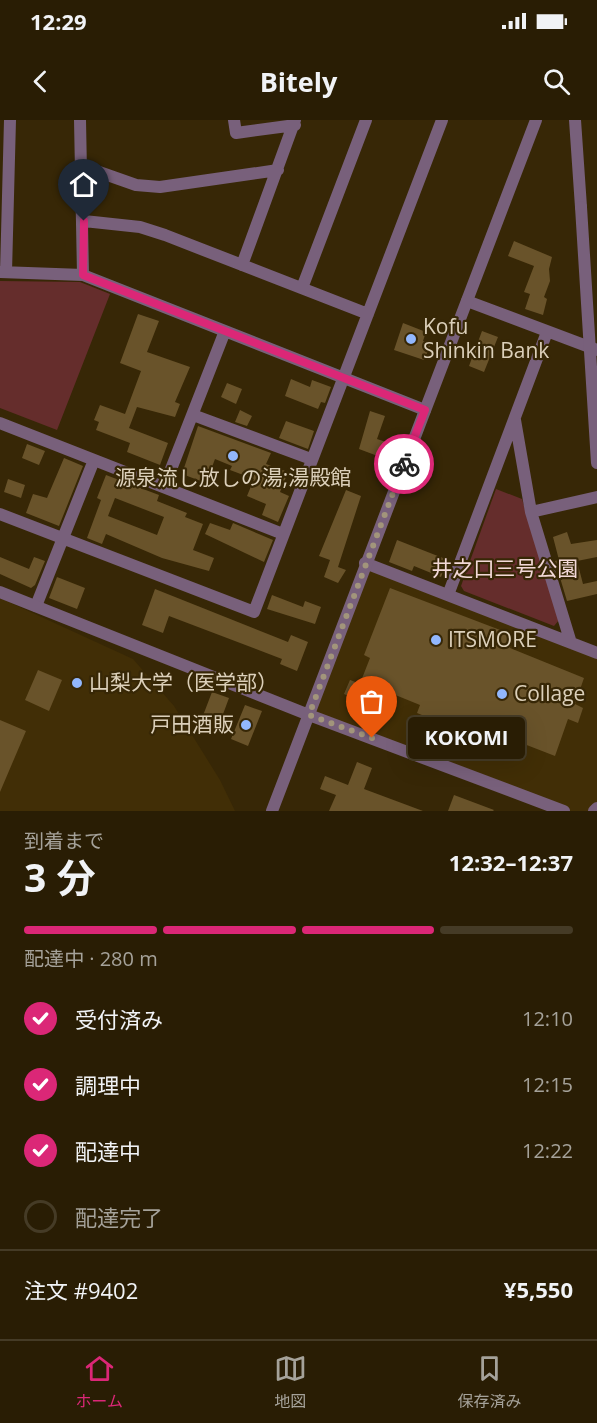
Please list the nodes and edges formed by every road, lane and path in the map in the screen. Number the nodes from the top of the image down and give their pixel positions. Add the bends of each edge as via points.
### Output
1 (10, 120) edge
2 (81, 120) edge
3 (234, 120) edge
4 (366, 120) edge
5 (442, 120) edge
6 (536, 120) edge
7 (575, 120) edge
8 (295, 123) edge
9 (82, 166) junction
10 (278, 170) junction
11 (84, 221) junction
12 (242, 265) junction
13 (3, 272) edge
14 (83, 275) junction
15 (302, 288) junction
16 (467, 301) junction
17 (368, 314) junction
18 (225, 331) junction
19 (547, 332) junction
20 (594, 350) edge
21 (342, 378) junction
22 (425, 410) junction
23 (192, 415) junction
24 (514, 419) junction
25 (0, 423) edge
26 (311, 459) junction
27 (94, 460) junction
28 (597, 464) edge
29 (164, 487) junction
30 (597, 497) edge
31 (531, 512) junction
32 (0, 514) edge
33 (283, 534) junction
34 (63, 539) junction
35 (365, 563) junction
36 (0, 592) edge
37 (448, 595) junction
38 (36, 606) junction
39 (571, 642) junction
40 (597, 652) edge
41 (309, 715) junction
42 (272, 811) edge
43 (564, 811) edge

1 - 13 street
2 - 9 street
3 - 8 street via 236,133
4 - 15 street
5 - 17 street
6 - 16 street
7 - 20 street
8 - 10 street
9 - 10 street via 136,185 160,186
9 - 11 street
10 - 12 street
11 - 12 street via 140,227
11 - 14 street
12 - 15 street
13 - 14 street
14 - 18 street
15 - 17 street
16 - 19 street
16 - 22 street
17 - 21 street
18 - 21 street
18 - 23 street
19 - 20 street
19 - 24 street
20 - 28 street
21 - 22 street
21 - 26 street
22 - 35 street
23 - 26 street
23 - 29 street
24 - 31 street
24 - 37 street
25 - 27 street
26 - 33 street
27 - 29 street
27 - 34 street
29 - 33 street
30 - 31 street
31 - 39 street
32 - 34 street
33 - 34 street via 254,612
34 - 38 street
35 - 37 street
35 - 41 street
36 - 38 street
37 - 39 street
38 - 41 street
39 - 40 street
41 - 42 street
41 - 43 street

